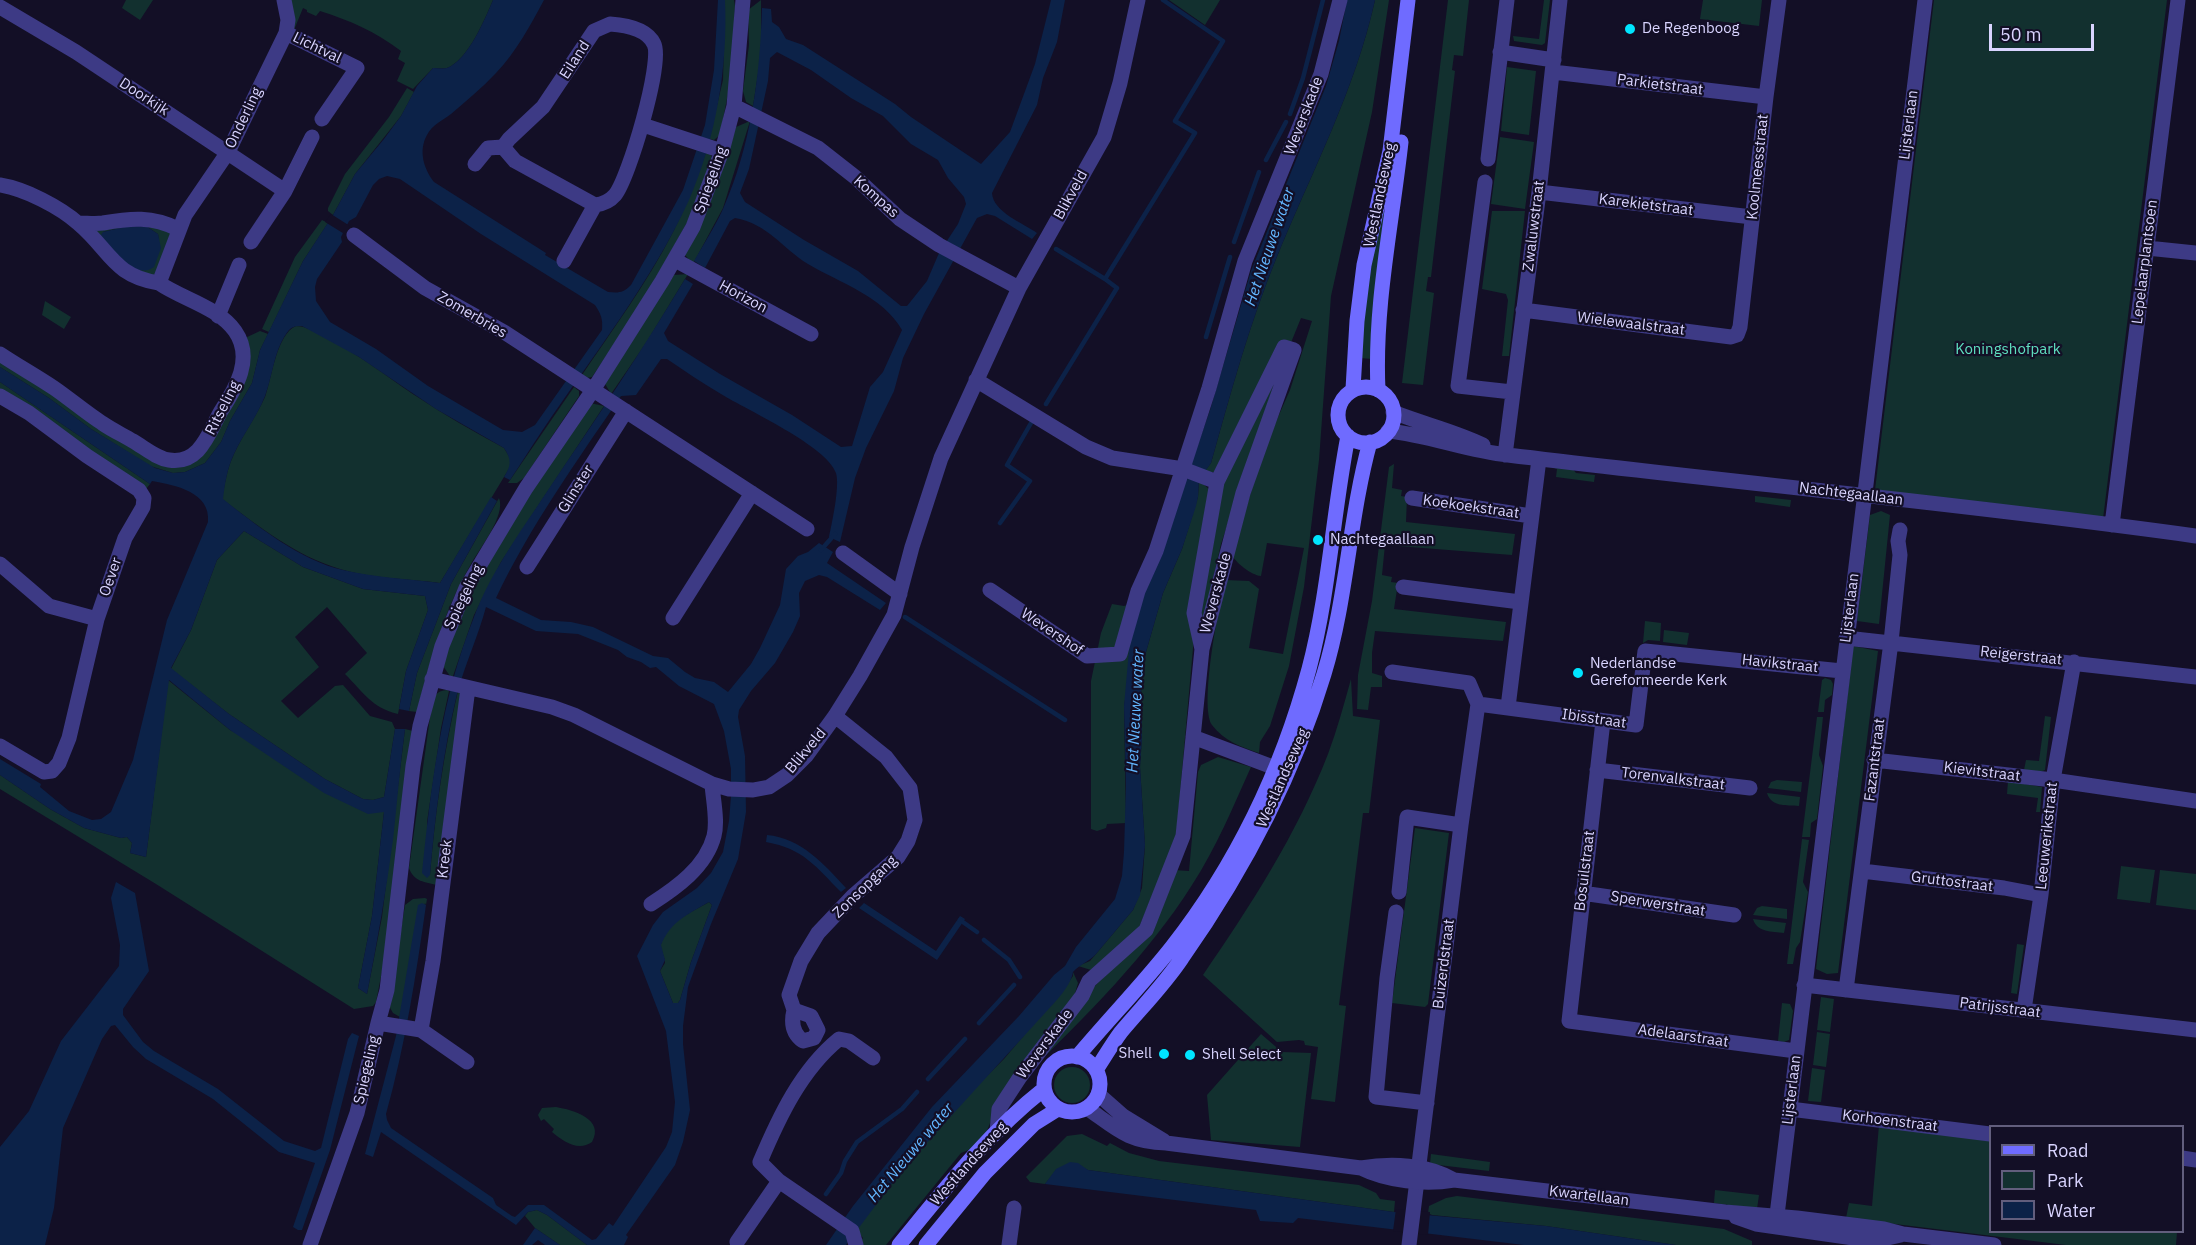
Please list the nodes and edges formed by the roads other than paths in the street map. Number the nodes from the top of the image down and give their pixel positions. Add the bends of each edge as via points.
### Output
1 (284, 0) edge
2 (743, 0) edge
3 (1138, 0) edge
4 (1340, 0) edge
5 (1408, 0) edge
6 (1418, 0) edge
7 (1507, 0) edge
8 (1560, 0) edge
9 (1779, 0) edge
10 (1925, 0) edge
11 (2178, 0) edge
12 (0, 7) edge
13 (286, 33) junction
14 (1500, 52) junction
15 (1554, 66) junction
16 (1766, 97) junction
17 (734, 106) junction
18 (322, 119) dead end
19 (643, 125) junction
20 (312, 137) dead end
21 (503, 147) junction
22 (715, 149) junction
23 (228, 152) junction
24 (1488, 159) dead end
25 (475, 164) dead end
26 (1485, 182) dead end
27 (0, 185) edge
28 (285, 191) junction
29 (1539, 192) junction
30 (595, 206) junction
31 (1752, 218) junction
32 (79, 224) junction
33 (178, 229) junction
34 (354, 235) dead end
35 (251, 242) dead end
36 (2147, 248) junction
37 (2196, 253) edge
38 (675, 260) junction
39 (564, 261) dead end
40 (239, 265) dead end
41 (159, 283) junction
42 (1019, 288) junction
43 (1523, 310) junction
44 (218, 316) junction
45 (811, 333) dead end
46 (1737, 335) joint
47 (0, 354) edge
48 (976, 380) junction
49 (593, 390) junction
50 (1353, 390) junction
51 (1378, 390) junction
52 (1512, 392) junction
53 (0, 396) edge
54 (617, 405) junction
55 (1393, 412) junction
56 (1388, 431) junction
57 (1348, 436) junction
58 (1370, 442) junction
59 (1505, 455) junction
60 (1539, 459) junction
61 (1183, 469) junction
62 (1214, 481) junction
63 (752, 493) junction
64 (1863, 495) junction
65 (1412, 498) dead end
66 (1531, 516) junction
67 (2112, 525) junction
68 (807, 529) dead end
69 (1900, 530) dead end
70 (2196, 536) edge
71 (843, 553) dead end
72 (0, 564) edge
73 (527, 567) dead end
74 (1403, 587) dead end
75 (990, 590) dead end
76 (900, 594) junction
77 (1520, 602) junction
78 (674, 618) dead end
79 (97, 619) junction
80 (1846, 638) junction
81 (1891, 642) junction
82 (1202, 649) junction
83 (1646, 651) joint
84 (1120, 654) joint
85 (2074, 662) junction
86 (1842, 671) junction
87 (1392, 672) dead end
88 (2196, 677) edge
89 (432, 679) junction
90 (459, 686) junction
91 (1478, 704) junction
92 (1508, 707) junction
93 (835, 716) junction
94 (1603, 721) junction
95 (1193, 737) junction
96 (0, 746) edge
97 (1874, 760) junction
98 (1283, 770) junction
99 (1597, 770) junction
100 (2053, 780) junction
101 (712, 784) junction
102 (1750, 788) dead end
103 (2196, 801) edge
104 (1461, 825) junction
105 (1862, 871) junction
106 (1399, 892) dead end
107 (1582, 893) junction
108 (2041, 895) junction
109 (651, 904) dead end
110 (1396, 912) dead end
111 (1734, 915) dead end
112 (1804, 985) junction
113 (1846, 990) junction
114 (794, 1010) dead end
115 (2024, 1010) junction
116 (1569, 1021) joint
117 (378, 1023) junction
118 (409, 1027) junction
119 (2196, 1030) edge
120 (1797, 1051) junction
121 (1077, 1057) junction
122 (873, 1058) dead end
123 (467, 1062) dead end
124 (1096, 1070) junction
125 (1044, 1089) junction
126 (1098, 1094) junction
127 (1427, 1103) junction
128 (1087, 1108) junction
129 (1058, 1109) junction
130 (1790, 1109) junction
131 (998, 1132) junction
132 (1989, 1134) edge
133 (1166, 1143) junction
134 (1418, 1174) junction
135 (779, 1181) junction
136 (1014, 1208) dead end
137 (1725, 1212) junction
138 (1777, 1215) junction
139 (850, 1233) edge
140 (1860, 1236) edge
141 (1410, 1239) edge
142 (737, 1242) dead end
143 (310, 1245) edge
144 (899, 1245) edge
145 (926, 1245) edge
146 (1009, 1245) edge
147 (1994, 1245) edge

1 - 13 street, Onderling
2 - 17 street, Spiegeling
3 - 42 street, Blikveld via 1104,137
4 - 61 street, Weverskade via 1318,83 1245,261
5 - 50 main road, Westlandseweg via 1390,151 1364,265
6 - 51 main road, Westlandseweg via 1380,305
7 - 14 street
8 - 15 street, Zwaluwstraat
9 - 16 street, Koolmeesstraat
10 - 64 street, Lijsterlaan
11 - 36 street, Lepelaarplantsoen
12 - 23 street, Doorkijk
13 - 18 street, Lichtval via 357,68
13 - 23 street, Onderling
14 - 15 street
14 - 24 street
15 - 16 street, Parkietstraat
15 - 29 street, Zwaluwstraat
16 - 31 street, Koolmeesstraat
17 - 22 street, Spiegeling
17 - 42 street, Kompas via 818,148 900,219
19 - 21 street, Eiland via 656,46 648,35 610,24 594,31 543,107
19 - 22 street
19 - 30 street, Eiland via 616,194 607,203
20 - 28 street
21 - 25 street, Eiland via 488,148
21 - 30 street via 515,161
22 - 38 street, Spiegeling via 693,227
23 - 28 street, Doorkijk
23 - 33 street, Onderling
26 - 52 street via 1458,386
27 - 32 street via 33,196
28 - 35 street
29 - 31 street, Karekietstraat
29 - 43 street, Zwaluwstraat
30 - 39 street, Eiland
31 - 46 street, Koolmeesstraat
32 - 33 street via 137,218 153,219
32 - 41 street via 127,273
33 - 41 street, Onderling
34 - 49 street, Zomerbries via 425,288 504,332
36 - 37 street
36 - 67 street, Lepelaarplantsoen
38 - 45 street, Horizon
38 - 49 street, Spiegeling
40 - 44 street
41 - 44 street, Ritseling
42 - 48 street, Blikveld
43 - 46 street, Wielewaalstraat via 1731,338
43 - 52 street, Zwaluwstraat
44 - 47 street, Ritseling via 239,339 242,367 232,396 206,442 181,460 157,456
48 - 61 street via 1086,447 1112,458
48 - 76 street, Blikveld via 941,458
49 - 54 street
49 - 89 street, Spiegeling via 526,488 466,588 441,646
50 - 51 main road
50 - 57 main road via 1342,399 1338,414 1341,428
51 - 55 main road via 1388,399
52 - 59 street, Zwaluwstraat
53 - 79 street, Oever via 139,490 144,498 125,538
54 - 63 street
54 - 73 street, Glinster
55 - 56 main road
55 - 59 street, Nachtegaallaan
56 - 58 main road
56 - 59 street, Nachtegaallaan
57 - 58 main road
57 - 98 main road, Westlandseweg via 1323,597
58 - 98 main road, Westlandseweg via 1325,673 1304,735
59 - 60 street, Nachtegaallaan
60 - 64 street, Nachtegaallaan
60 - 66 street, Koekoekstraat
61 - 62 street
61 - 84 street, Weverskade via 1156,551 1138,591
62 - 82 street, Weverskade via 1194,613
62 - 82 street, Weverskade via 1284,347 1294,350 1243,493
63 - 68 street
63 - 78 street
64 - 67 street, Nachtegaallaan
64 - 80 street, Lijsterlaan
65 - 66 street, Koekoekstraat
66 - 77 street, Koekoekstraat
67 - 70 street, Nachtegaallaan
69 - 81 street, Fazantstraat
71 - 76 street
72 - 79 street via 49,606
74 - 77 street
75 - 84 street, Wevershof via 1087,656
76 - 93 street, Blikveld via 894,615
77 - 92 street, Koekoekstraat
79 - 96 street, Oever via 59,763 52,771 44,772
80 - 81 street, Reigerstraat
80 - 86 street, Lijsterlaan
81 - 85 street, Reigerstraat
81 - 97 street, Fazantstraat
82 - 95 street, Weverskade
83 - 86 street, Havikstraat
83 - 94 street, Ibisstraat via 1636,724
85 - 88 street, Reigerstraat
85 - 100 street, Leeuwerikstraat
86 - 112 street, Lijsterlaan
87 - 91 street via 1469,683
89 - 90 street, Blikveld
89 - 117 street, Spiegeling via 413,766 387,990
90 - 101 street, Blikveld via 574,715
90 - 118 street, Kreek via 433,961
91 - 92 street, Ibisstraat
91 - 104 street, Buizerdstraat
92 - 94 street, Ibisstraat
93 - 101 street, Blikveld via 806,756 769,787 729,789
93 - 114 street, Zonsopgang via 886,757 904,780 915,820 898,857 818,933 801,961 789,995
94 - 99 street, Bosuilstraat
95 - 98 street
95 - 131 street, Weverskade via 1183,836 1146,930 1089,981 999,1109
97 - 100 street, Kievitstraat
97 - 105 street, Fazantstraat
98 - 121 main road, Westlandseweg via 1209,897 1171,948
98 - 124 main road, Westlandseweg via 1250,852 1216,907 1181,960 1119,1035
99 - 102 street, Torenvalkstraat
99 - 107 street, Bosuilstraat
100 - 103 street, Kievitstraat
100 - 108 street, Leeuwerikstraat
101 - 109 street via 714,835 706,853 693,872
104 - 106 street via 1407,817
104 - 127 street, Buizerdstraat
105 - 108 street, Gruttostraat
105 - 113 street, Fazantstraat
107 - 111 street, Sperwerstraat
107 - 116 street, Bosuilstraat
108 - 115 street, Leeuwerikstraat
110 - 127 street via 1376,1097
112 - 113 street, Patrijsstraat
112 - 120 street, Lijsterlaan
113 - 115 street, Patrijsstraat
115 - 119 street, Patrijsstraat
116 - 120 street, Adelaarstraat
117 - 118 street
117 - 143 street, Spiegeling via 357,1113
118 - 123 street
120 - 130 street, Lijsterlaan
121 - 124 main road
121 - 125 main road via 1052,1064 1045,1076
122 - 135 street via 849,1041 839,1039 822,1053 779,1115 760,1162
124 - 126 main road
125 - 129 main road
125 - 131 main road, Westlandseweg
126 - 128 main road
126 - 133 street, Kwartellaan
127 - 134 street, Buizerdstraat
128 - 129 main road via 1070,1112
128 - 133 street, Kwartellaan via 1128,1136
129 - 145 main road, Westlandseweg via 1034,1124 985,1173
130 - 132 street, Korhoenstraat
130 - 138 street, Lijsterlaan
131 - 144 main road, Westlandseweg
133 - 134 street, Kwartellaan via 1361,1168 1375,1175
134 - 137 street, Kwartellaan via 1440,1182 1454,1180
134 - 141 street, Buizerdstraat
135 - 139 street
135 - 142 street
136 - 146 street
137 - 138 street, Kwartellaan
137 - 140 street, Kwartellaan via 1756,1224
138 - 140 street, Kwartellaan
140 - 147 street, Kwartellaan via 1878,1240 1903,1234

